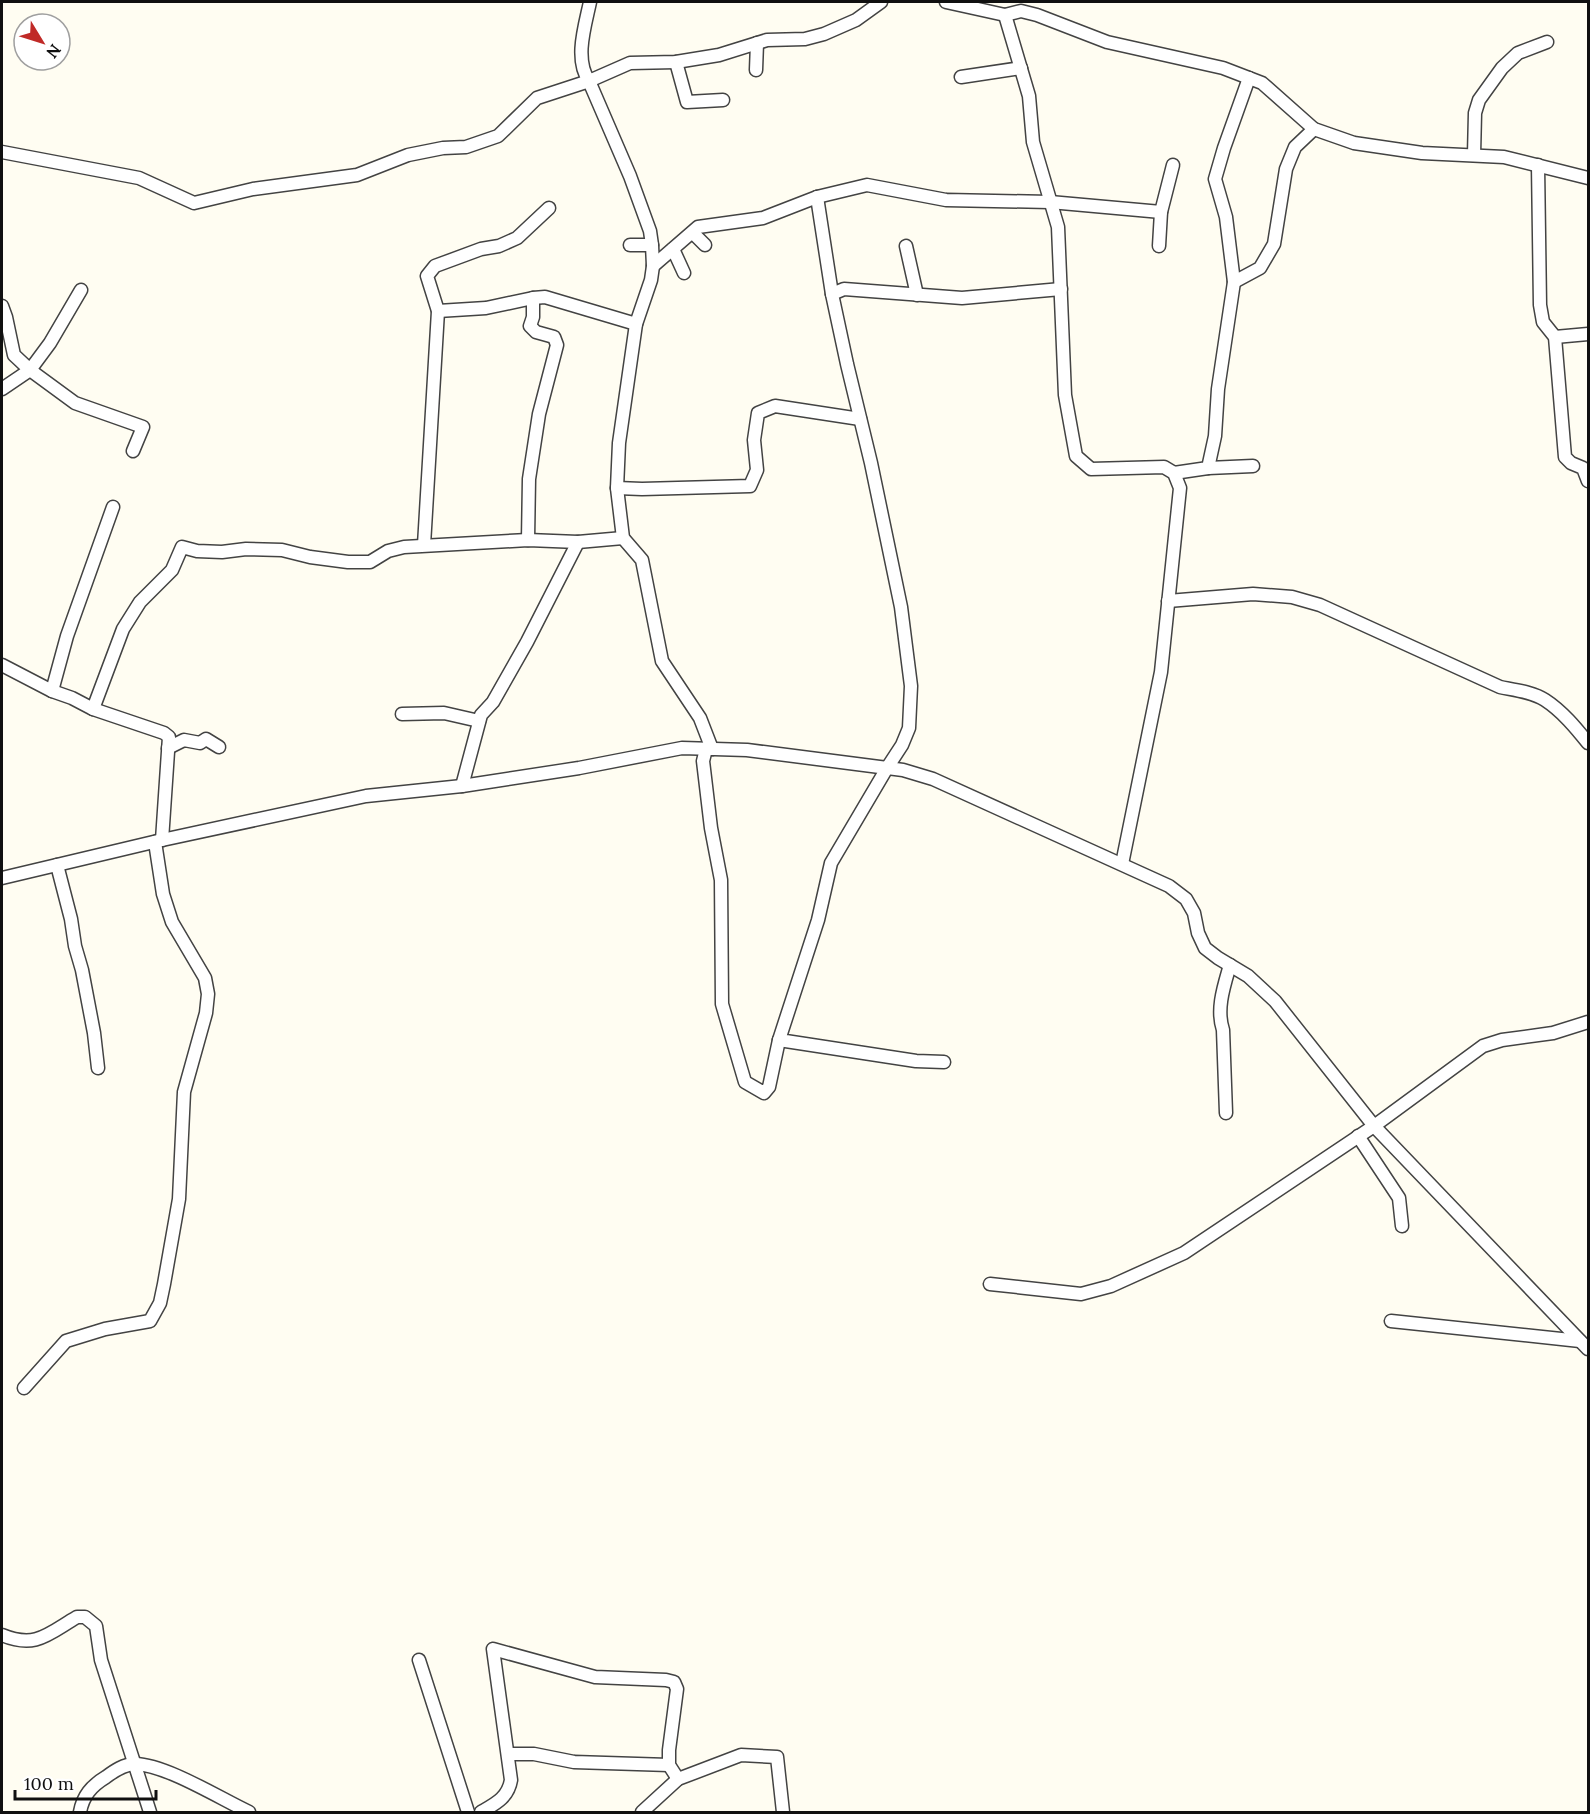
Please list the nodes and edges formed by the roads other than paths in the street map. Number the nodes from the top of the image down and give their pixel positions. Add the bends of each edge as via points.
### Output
1 (590, 2) edge
2 (881, 2) edge
3 (946, 2) edge
4 (971, 5) edge
5 (1005, 15) junction
6 (1107, 42) junction
7 (1547, 42) dead end
8 (757, 43) junction
9 (1098, 51) dead end
10 (676, 62) junction
11 (1021, 68) junction
12 (756, 70) dead end
13 (961, 77) dead end
14 (1249, 78) junction
15 (589, 81) junction
16 (723, 100) dead end
17 (1314, 129) junction
18 (2, 152) edge
19 (1474, 155) junction
20 (1173, 165) dead end
21 (1538, 165) junction
22 (1588, 178) edge
23 (817, 196) junction
24 (1050, 202) junction
25 (549, 208) dead end
26 (1161, 212) junction
27 (693, 233) junction
28 (630, 245) dead end
29 (652, 245) junction
30 (705, 245) dead end
31 (906, 246) dead end
32 (1159, 246) dead end
33 (673, 249) junction
34 (653, 266) junction
35 (684, 273) dead end
36 (1234, 282) junction
37 (1061, 289) junction
38 (81, 290) dead end
39 (832, 294) junction
40 (917, 295) junction
41 (533, 298) junction
42 (2, 306) edge
43 (438, 311) junction
44 (636, 324) junction
45 (1588, 334) edge
46 (1555, 337) junction
47 (30, 370) junction
48 (2, 389) edge
49 (860, 419) junction
50 (133, 451) dead end
51 (1253, 466) dead end
52 (1208, 468) junction
53 (1174, 473) junction
54 (1588, 482) edge
55 (616, 488) junction
56 (113, 507) dead end
57 (623, 538) junction
58 (528, 540) junction
59 (578, 542) junction
60 (424, 545) junction
61 (1168, 601) junction
62 (2, 665) edge
63 (52, 691) junction
64 (93, 710) junction
65 (402, 714) dead end
66 (479, 721) junction
67 (1588, 743) edge
68 (219, 747) dead end
69 (168, 748) junction
70 (709, 749) junction
71 (887, 768) junction
72 (462, 786) junction
73 (158, 841) junction
74 (1122, 864) junction
75 (57, 865) junction
76 (2, 878) edge
77 (1230, 965) junction
78 (1588, 1022) edge
79 (779, 1040) junction
80 (944, 1062) dead end
81 (98, 1068) dead end
82 (1226, 1113) dead end
83 (1374, 1125) junction
84 (1358, 1136) junction
85 (1402, 1226) dead end
86 (990, 1284) dead end
87 (1391, 1321) dead end
88 (1584, 1345) edge
89 (24, 1388) dead end
90 (2, 1635) edge
91 (418, 1660) dead end
92 (508, 1754) junction
93 (134, 1764) junction
94 (669, 1765) junction
95 (678, 1779) junction
96 (80, 1812) edge
97 (150, 1812) edge
98 (249, 1812) edge
99 (468, 1812) edge
100 (481, 1812) edge
101 (642, 1812) edge
102 (783, 1812) edge

1 - 15 street via 582,39 582,72
2 - 8 street via 856,20 824,34
3 - 4 street
4 - 5 street
5 - 6 street via 1021,11 1037,15
5 - 11 street
6 - 9 street
6 - 14 street via 1223,68
7 - 19 street via 1518,53 1479,100
8 - 10 street via 719,55
8 - 12 street
10 - 15 street via 630,63
10 - 16 street via 687,102
11 - 13 street
11 - 24 street via 1029,96 1033,142
14 - 17 street via 1262,82
14 - 36 street via 1215,179 1226,217
15 - 18 street via 537,98 498,136 466,147 408,155 357,175 253,189 194,203 139,178
15 - 29 street via 630,176
17 - 19 street via 1354,143 1422,153
17 - 36 street via 1295,147 1286,169 1274,244 1260,268
19 - 21 street
20 - 26 street
21 - 22 street
21 - 46 street via 1540,305 1543,322
23 - 24 street via 867,185 946,200
23 - 27 street via 763,218 699,227
23 - 39 street
24 - 26 street
24 - 37 street via 1058,227
25 - 43 street via 517,238 435,266 426,276
26 - 32 street
27 - 30 street
27 - 33 street
28 - 29 street
29 - 34 street
31 - 40 street
33 - 34 street
33 - 35 street
34 - 44 street
36 - 52 street
37 - 40 street via 962,298
37 - 53 street via 1065,395 1076,456 1091,469 1164,466
38 - 47 street
39 - 40 street via 844,289
39 - 49 street
41 - 43 street via 486,308
41 - 44 street via 545,297
41 - 58 street via 530,326 554,337 557,345 539,414 529,479
42 - 47 street via 14,355
43 - 60 street
44 - 55 street
45 - 46 street
46 - 54 street via 1565,457 1583,468
47 - 48 street
47 - 50 street via 75,403 143,427
49 - 55 street via 776,406 758,413 754,440 757,470 750,486
49 - 71 street via 901,607 911,686 909,728
51 - 52 street
52 - 53 street
53 - 61 street via 1180,488
55 - 57 street
56 - 63 street via 67,636
57 - 59 street
57 - 70 street via 642,560 662,661 700,718
58 - 59 street
58 - 60 street
59 - 66 street via 527,642
60 - 64 street via 388,551 370,562 282,550 222,552 182,547 172,570 140,602 123,630
61 - 67 street via 1253,594 1292,597 1320,605 1500,687 1545,699
61 - 74 street via 1161,672
62 - 63 street
63 - 64 street
64 - 69 street via 164,733 169,737
65 - 66 street via 444,713
66 - 72 street
68 - 69 street via 206,739 184,740
69 - 73 street
70 - 71 street via 747,750
70 - 72 street via 682,748
70 - 79 street via 703,761 721,880 722,1004 745,1082 764,1093 769,1087
71 - 74 street via 933,779
71 - 79 street via 831,863 818,920
72 - 73 street via 366,796
73 - 75 street
73 - 89 street via 163,894 172,922 205,978 208,994 184,1092 179,1200 160,1303 150,1321 66,1341
74 - 77 street via 1169,886 1185,899 1194,913 1205,948
75 - 76 street
75 - 81 street via 82,970
77 - 82 street via 1221,995
77 - 83 street via 1275,1001
78 - 83 street via 1483,1046
79 - 80 street
83 - 84 street
83 - 88 street
84 - 85 street via 1399,1198
84 - 86 street via 1184,1253 1111,1286 1082,1294
87 - 88 street
90 - 93 street via 20,1641 39,1640 77,1617 91,1621 96,1626 101,1660
91 - 99 street
92 - 94 street via 534,1754 574,1762
92 - 94 street via 493,1649 595,1677 674,1682 677,1689
92 - 100 street via 510,1788 499,1801
93 - 96 street via 120,1767 98,1781 86,1793
93 - 97 street
93 - 98 street via 162,1769
94 - 95 street
95 - 101 street
95 - 102 street via 741,1755 777,1756

